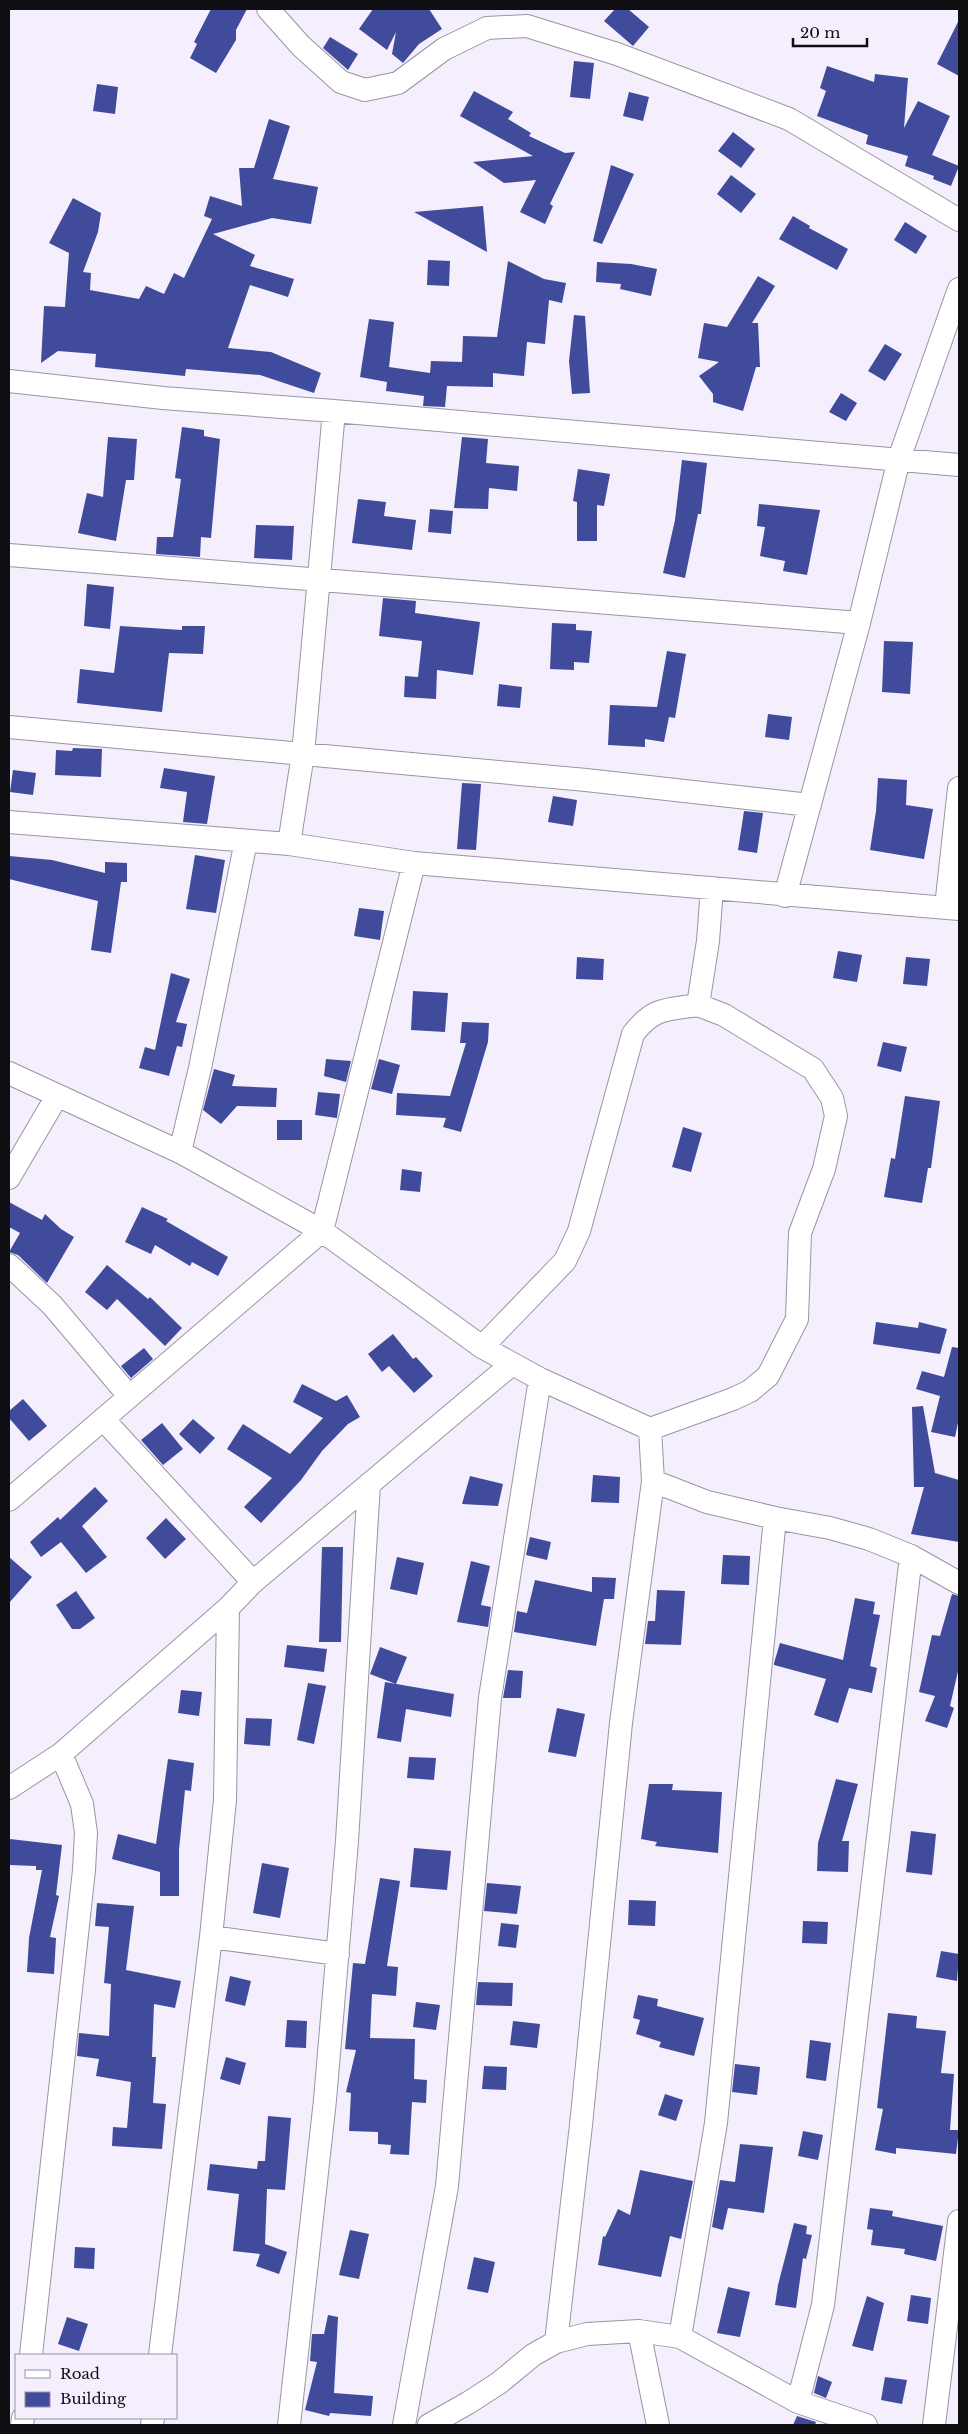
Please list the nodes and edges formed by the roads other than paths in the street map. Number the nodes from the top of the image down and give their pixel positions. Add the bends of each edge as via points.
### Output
1 (268, 9) edge
2 (959, 220) edge
3 (959, 289) edge
4 (9, 380) edge
5 (334, 411) junction
6 (899, 459) junction
7 (959, 465) edge
8 (9, 555) edge
9 (319, 579) junction
10 (859, 623) junction
11 (9, 727) edge
12 (303, 754) junction
13 (959, 788) edge
14 (810, 805) junction
15 (9, 822) edge
16 (246, 841) junction
17 (289, 844) junction
18 (414, 863) junction
19 (712, 888) junction
20 (785, 896) junction
21 (953, 908) edge
22 (698, 1005) junction
23 (9, 1074) edge
24 (56, 1096) junction
25 (180, 1152) junction
26 (9, 1178) edge
27 (322, 1231) junction
28 (9, 1265) edge
29 (482, 1347) junction
30 (512, 1364) junction
31 (540, 1379) junction
32 (129, 1396) junction
33 (103, 1419) junction
34 (650, 1428) junction
35 (653, 1481) junction
36 (369, 1484) junction
37 (9, 1500) edge
38 (775, 1518) junction
39 (911, 1556) junction
40 (253, 1582) junction
41 (959, 1583) edge
42 (228, 1608) junction
43 (61, 1754) junction
44 (9, 1788) edge
45 (211, 1937) junction
46 (338, 1954) junction
47 (959, 2221) edge
48 (639, 2331) junction
49 (680, 2337) junction
50 (556, 2342) junction
51 (32, 2354) edge
52 (160, 2354) edge
53 (798, 2402) junction
54 (289, 2425) edge
55 (404, 2425) edge
56 (429, 2425) edge
57 (658, 2425) edge
58 (866, 2425) edge
59 (934, 2425) edge

1 - 2 street via 301,46 341,82 365,90 398,83 444,48 487,28 527,26 608,51 789,119
3 - 6 street
4 - 5 street via 162,398
5 - 6 street
5 - 9 street
6 - 7 street
6 - 10 street
8 - 9 street
9 - 10 street
9 - 12 street
10 - 14 street
11 - 12 street
12 - 14 street
12 - 17 street
13 - 21 street
14 - 20 street
15 - 16 street
16 - 17 street
16 - 25 street
17 - 18 street
18 - 19 street
18 - 27 street
19 - 20 street
19 - 22 street
20 - 21 street
22 - 29 street via 658,1011 644,1019 633,1034 579,1231 565,1260
22 - 34 street via 724,1014 813,1069 832,1098 836,1116 824,1169 800,1233 797,1319 768,1376 750,1391 732,1399
23 - 24 street
24 - 25 street
24 - 26 street
25 - 27 street
27 - 29 street
27 - 32 street
28 - 32 street via 52,1305
29 - 30 street
30 - 31 street
30 - 36 street
31 - 34 street
31 - 55 street via 490,1698 447,2186
32 - 33 street
33 - 37 street
33 - 40 street
34 - 35 street
35 - 38 street via 707,1502
35 - 50 street via 621,1723 582,2125
36 - 40 street
36 - 46 street
38 - 39 street via 830,1528
38 - 49 street via 716,2123
39 - 41 street
39 - 53 street via 823,2305
40 - 42 street
42 - 43 street
42 - 45 street via 225,1800
43 - 44 street
43 - 51 street via 82,1804 86,1833
45 - 46 street
45 - 52 street
46 - 54 street
47 - 59 street
48 - 49 street
48 - 50 street via 587,2334
48 - 57 street
49 - 53 street
50 - 56 street via 533,2355 499,2383
53 - 58 street

